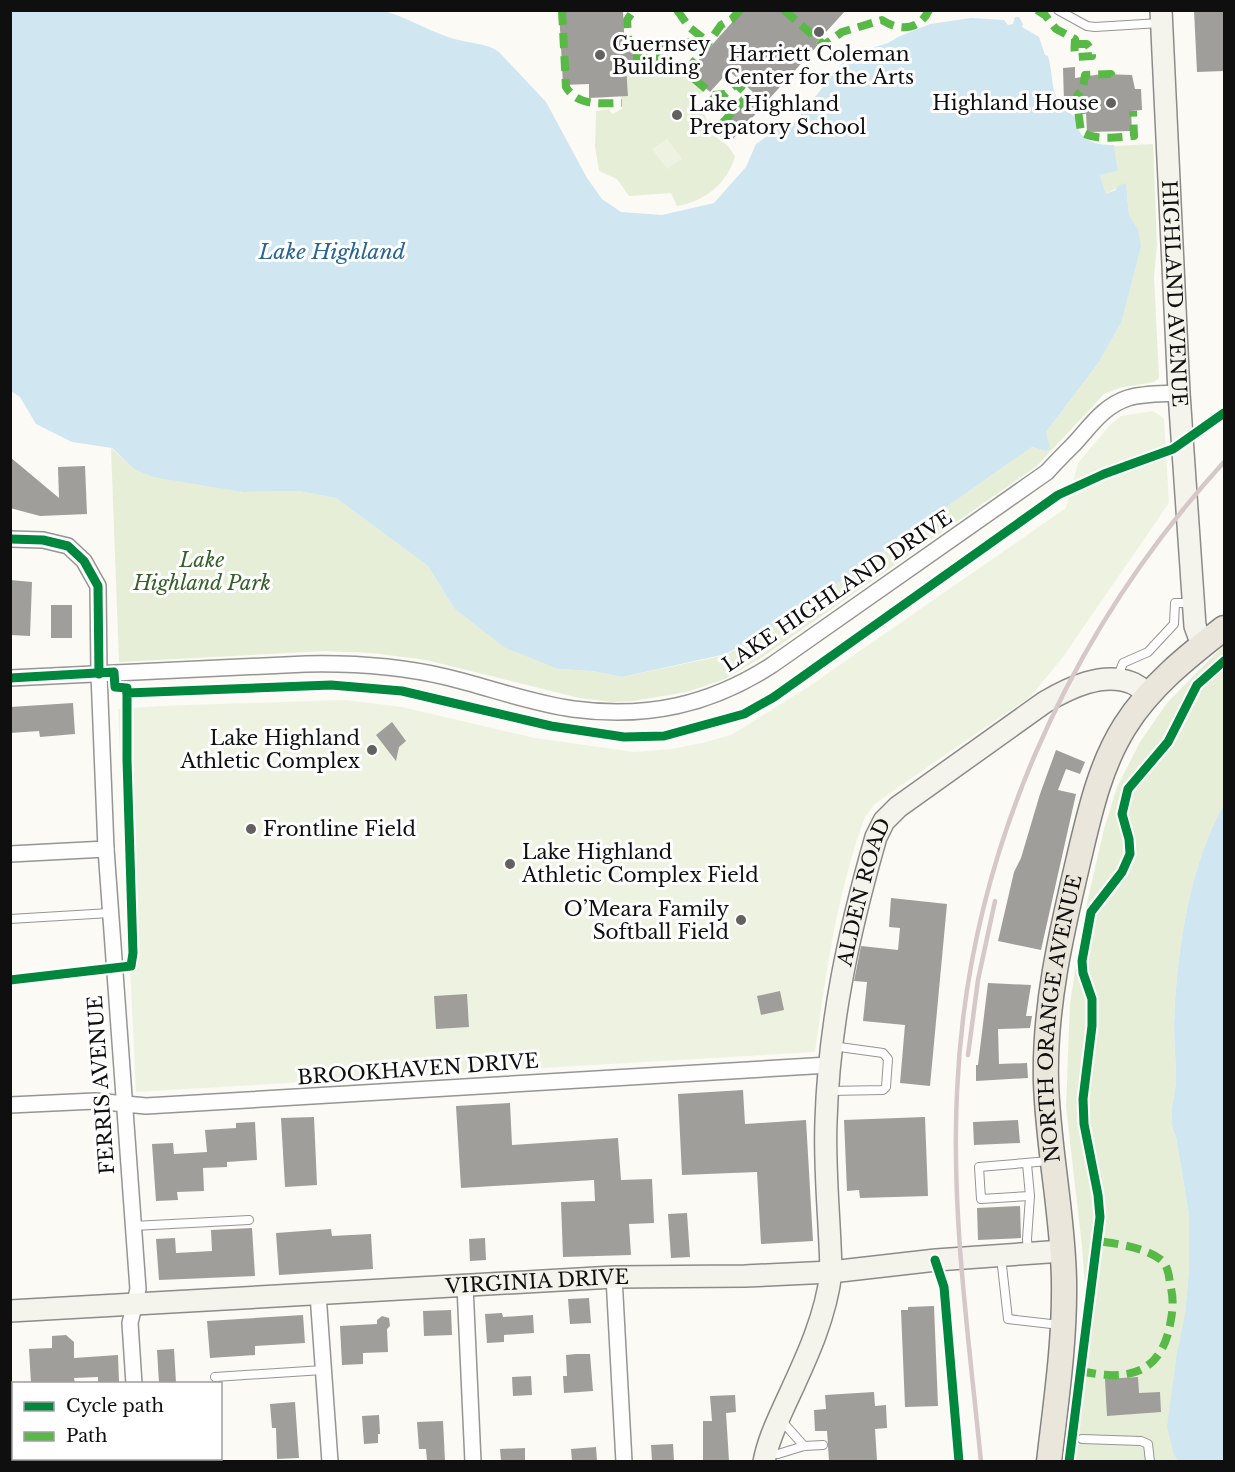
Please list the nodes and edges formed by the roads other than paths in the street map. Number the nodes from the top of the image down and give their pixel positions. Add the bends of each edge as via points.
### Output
1 (1058, 10) edge
2 (1162, 17) edge
3 (1179, 393) junction
4 (10, 539) edge
5 (1194, 603) junction
6 (1224, 628) edge
7 (1202, 645) junction
8 (99, 674) junction
9 (10, 678) edge
10 (1116, 680) junction
11 (1148, 693) junction
12 (106, 849) junction
13 (10, 854) edge
14 (110, 913) junction
15 (10, 919) edge
16 (830, 1056) junction
17 (827, 1092) junction
18 (123, 1104) junction
19 (10, 1105) edge
20 (1053, 1161) junction
21 (1027, 1164) junction
22 (1030, 1197) junction
23 (249, 1220) dead end
24 (133, 1226) junction
25 (1063, 1251) junction
26 (1028, 1254) junction
27 (1001, 1256) junction
28 (831, 1272) junction
29 (614, 1277) junction
30 (465, 1286) junction
31 (318, 1294) junction
32 (135, 1306) junction
33 (10, 1311) edge
34 (1064, 1326) junction
35 (323, 1370) junction
36 (215, 1377) dead end
37 (134, 1382) edge
38 (779, 1418) junction
39 (1082, 1439) dead end
40 (823, 1445) dead end
41 (804, 1446) junction
42 (765, 1458) edge
43 (330, 1461) edge
44 (473, 1461) edge
45 (624, 1461) edge
46 (1049, 1461) edge
47 (1150, 1461) edge

1 - 2 lane via 1095,27
2 - 3 street, HIGHLAND AVENUE
3 - 5 street, HIGHLAND AVENUE
3 - 8 street, LAKE HIGHLAND DRIVE via 1128,398 1108,408 1047,472 772,665 728,691 680,705 629,712 572,709 445,676 372,665 306,664
4 - 8 street, FERRIS AVENUE via 68,546 84,561 98,586
5 - 7 street, HIGHLAND AVENUE via 1195,626
5 - 10 lane via 1175,603 1174,624 1148,652 1123,663
6 - 7 main road, NORTH ORANGE AVENUE
7 - 11 main road, NORTH ORANGE AVENUE
8 - 9 street, LAKE HIGHLAND DRIVE
8 - 12 street, FERRIS AVENUE
10 - 11 street, ALDEN ROAD via 1133,683
10 - 16 street, ALDEN ROAD via 1091,682 1045,702 884,821 876,837 847,947
11 - 20 main road, NORTH ORANGE AVENUE via 1124,726 1107,760 1093,798 1070,893 1047,1035 1046,1080
12 - 13 street
12 - 14 street, FERRIS AVENUE
14 - 15 lane
14 - 18 street, FERRIS AVENUE
16 - 17 street, ALDEN ROAD
16 - 17 lane via 884,1053 888,1059 886,1087
16 - 18 street, BROOKHAVEN DRIVE via 179,1104
17 - 28 street, ALDEN ROAD
18 - 19 street, BROOKHAVEN DRIVE via 95,1101
18 - 24 street, FERRIS AVENUE
20 - 21 lane
20 - 25 main road, NORTH ORANGE AVENUE
21 - 22 lane
21 - 22 lane via 979,1167 981,1200
22 - 26 lane
23 - 24 lane
24 - 32 street, FERRIS AVENUE via 138,1289
25 - 26 street, VIRGINIA DRIVE
25 - 34 main road, NORTH ORANGE AVENUE
26 - 27 street, VIRGINIA DRIVE
27 - 28 street, VIRGINIA DRIVE
27 - 34 lane via 1008,1319
28 - 29 street, VIRGINIA DRIVE
28 - 38 street, ALDEN ROAD via 830,1289 813,1343
29 - 30 street, VIRGINIA DRIVE
29 - 45 street
30 - 31 street, VIRGINIA DRIVE
30 - 44 street
31 - 32 street, VIRGINIA DRIVE
31 - 35 street
32 - 33 street, VIRGINIA DRIVE
32 - 37 street, FERRIS AVENUE via 129,1323
34 - 46 main road, NORTH ORANGE AVENUE
35 - 36 lane
35 - 43 street
38 - 41 lane
38 - 42 street, ALDEN ROAD
39 - 47 lane via 1141,1441 1148,1444
40 - 41 lane
41 - 42 lane

